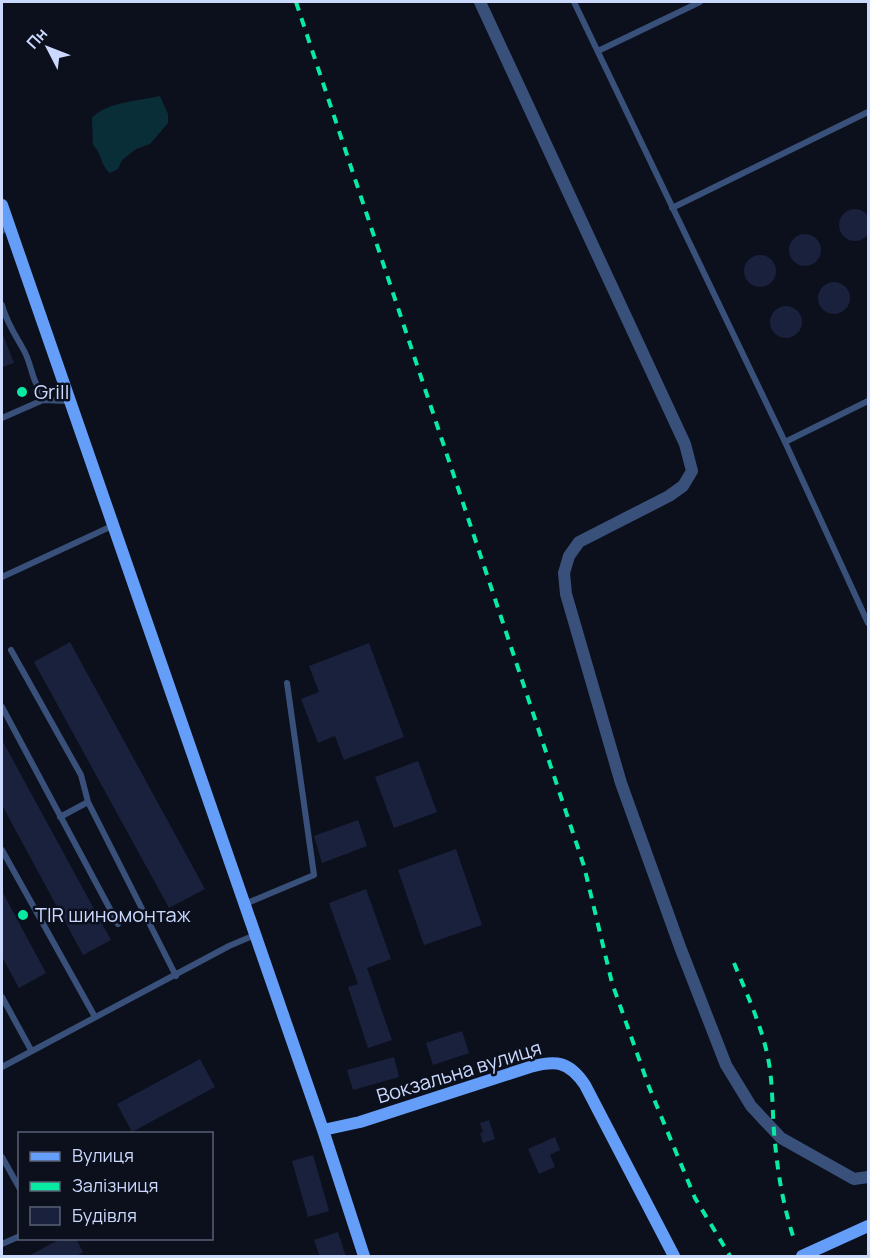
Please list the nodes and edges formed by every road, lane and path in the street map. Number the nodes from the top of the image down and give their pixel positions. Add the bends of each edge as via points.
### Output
1 (480, 2) edge
2 (574, 2) edge
3 (700, 2) edge
4 (598, 51) junction
5 (868, 112) edge
6 (672, 208) junction
7 (3, 210) edge
8 (2, 231) edge
9 (2, 305) edge
10 (50, 400) junction
11 (68, 401) junction
12 (868, 401) edge
13 (2, 418) edge
14 (784, 442) junction
15 (112, 526) junction
16 (2, 577) edge
17 (868, 623) edge
18 (11, 650) dead end
19 (287, 683) dead end
20 (2, 707) edge
21 (88, 802) junction
22 (60, 817) junction
23 (2, 850) edge
24 (244, 904) junction
25 (118, 924) dead end
26 (255, 935) junction
27 (176, 976) junction
28 (2, 997) edge
29 (95, 1017) junction
30 (31, 1050) junction
31 (2, 1067) edge
32 (323, 1130) junction
33 (2, 1157) edge
34 (868, 1177) edge
35 (18, 1185) edge
36 (868, 1226) edge
37 (18, 1237) edge
38 (2, 1245) edge
39 (364, 1257) edge
40 (674, 1257) edge
41 (802, 1257) edge

1 - 34 street via 685,444 692,471 669,496 579,542 564,573 566,594 621,783 722,1054 751,1106 781,1138 854,1179
2 - 4 lane
3 - 4 lane
4 - 6 lane
5 - 6 lane
6 - 14 lane
7 - 8 lane
7 - 11 main road
9 - 10 lane via 38,390
10 - 11 lane
10 - 13 lane
11 - 15 main road
12 - 14 lane
14 - 17 lane
15 - 16 lane
15 - 24 main road
18 - 21 lane via 81,775
19 - 24 lane via 314,875
20 - 22 lane
21 - 22 lane
21 - 27 lane
22 - 25 lane
23 - 29 lane
24 - 26 main road
26 - 27 lane
26 - 32 main road
27 - 29 lane
28 - 30 lane
29 - 30 lane
30 - 31 lane
32 - 39 main road
32 - 40 main road, Вокзальна вулиця via 360,1122 530,1067 550,1062 563,1065 576,1072 585,1085
33 - 35 lane
36 - 41 main road
37 - 38 lane

